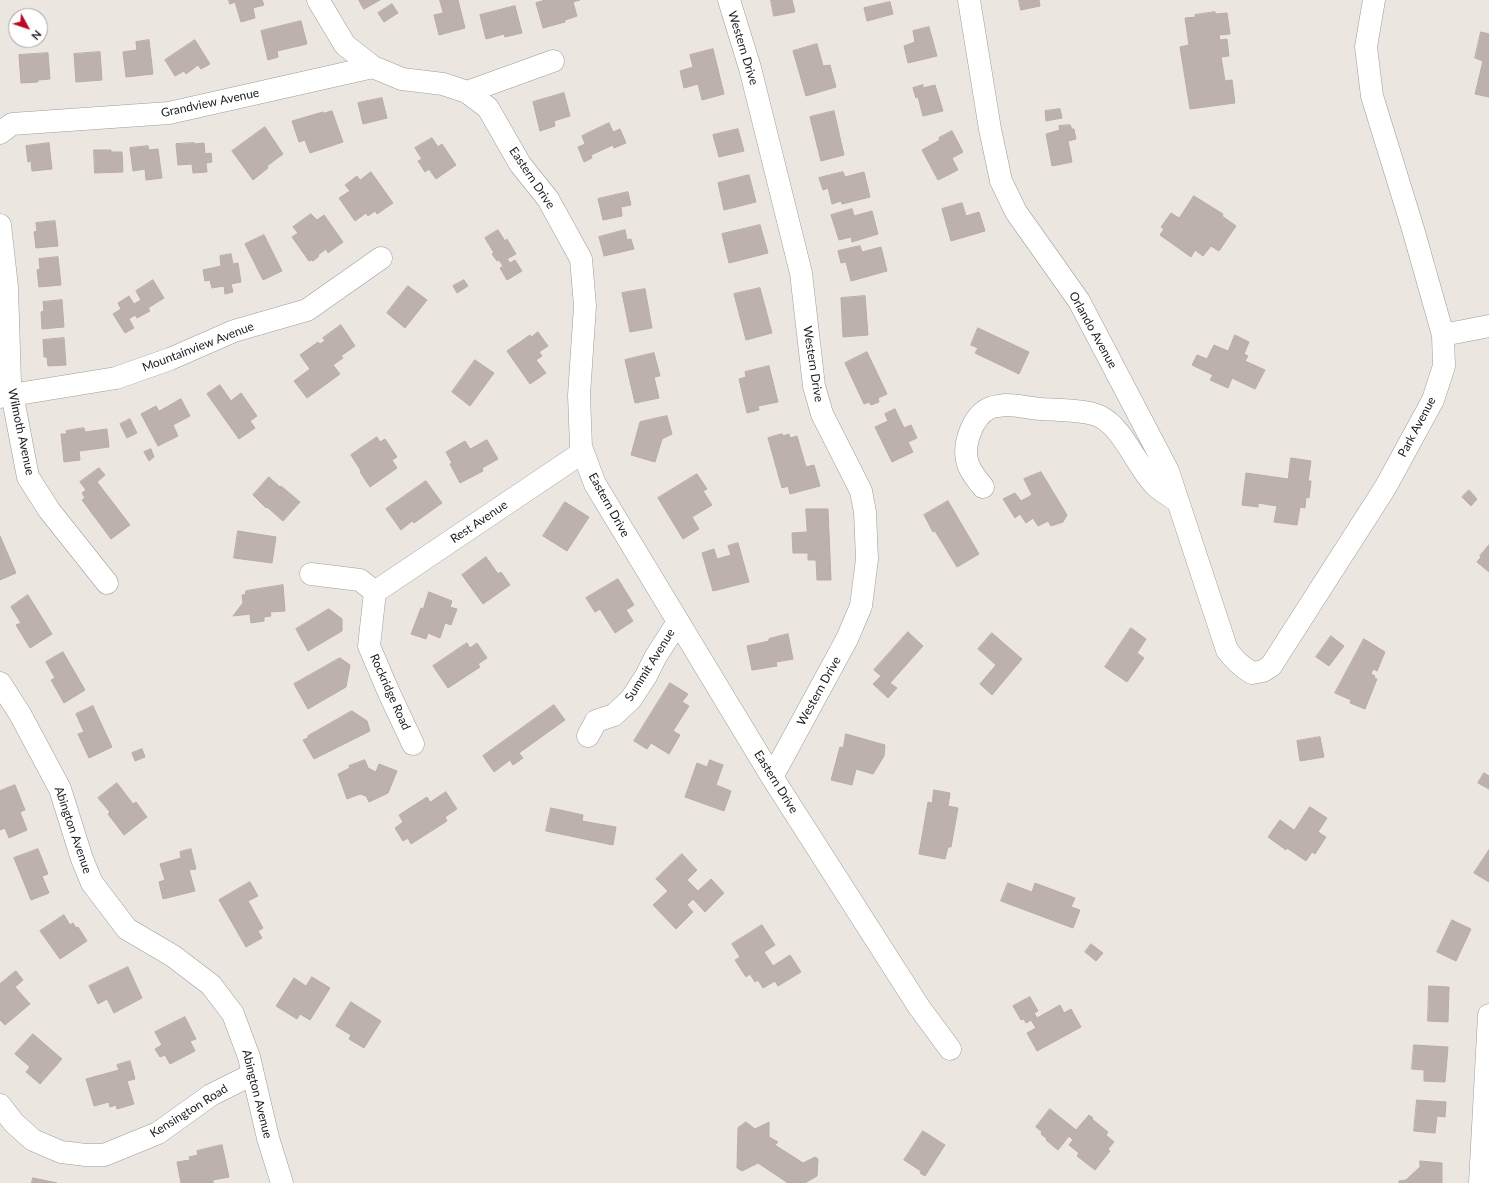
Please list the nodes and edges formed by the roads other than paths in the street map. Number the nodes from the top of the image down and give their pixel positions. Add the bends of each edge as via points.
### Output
1 (318, 0) edge
2 (728, 0) edge
3 (969, 0) edge
4 (1374, 0) edge
5 (553, 61) dead end
6 (373, 67) junction
7 (467, 92) junction
8 (0, 132) edge
9 (0, 228) edge
10 (381, 258) dead end
11 (1489, 326) edge
12 (1443, 335) junction
13 (6, 396) edge
14 (583, 452) junction
15 (983, 487) dead end
16 (1178, 502) junction
17 (311, 574) dead end
18 (107, 583) dead end
19 (375, 592) junction
20 (678, 622) junction
21 (1233, 658) joint
22 (0, 683) edge
23 (588, 736) dead end
24 (414, 744) dead end
25 (772, 777) junction
26 (1489, 1014) edge
27 (950, 1049) dead end
28 (1488, 1059) edge
29 (253, 1074) junction
30 (0, 1105) edge
31 (282, 1183) edge
32 (1480, 1183) edge

1 - 6 street, Eastern Drive via 346,45
2 - 25 street, Western Drive via 750,68 801,273 814,386 822,414 861,491 868,560 861,606 847,640
3 - 16 street, Orlando Avenue via 1001,181 1016,212 1079,301 1168,471
4 - 12 street, Park Avenue via 1366,47 1372,96
5 - 7 street
6 - 7 street, Eastern Drive via 402,79 443,84
6 - 8 street, Grandview Avenue via 169,113 12,124
7 - 14 street, Eastern Drive via 488,108 520,164 548,199 581,259 585,306 579,395
9 - 13 street, Wilmoth Avenue via 7,286 10,383
10 - 13 street, Mountainview Avenue via 307,310 234,331 170,359 116,378
11 - 12 street
12 - 21 street, Park Avenue via 1444,366 1433,400 1385,488 1271,666 1252,673
13 - 18 street, Wilmoth Avenue via 28,477 49,510
14 - 19 street, Rest Avenue
14 - 20 street, Eastern Drive via 595,484
15 - 16 street via 972,474 968,462 966,449 969,438 974,423 982,414 990,408 1006,405 1099,415 1126,443 1154,485
16 - 21 street, Orlando Avenue via 1227,650
17 - 19 street via 360,580
19 - 24 street, Rockridge Road via 369,646
20 - 23 street, Summit Avenue via 631,699 614,715 596,721
20 - 25 street, Eastern Drive
22 - 29 street, Abington Avenue via 20,714 60,789 82,860 92,883 127,929 173,956 211,985 233,1014
25 - 27 street, Eastern Drive via 919,1007
26 - 28 street
28 - 32 street
29 - 30 street, Kensington Road via 211,1095 158,1133 104,1155 86,1156 61,1152 33,1140 14,1123
29 - 31 street, Abington Avenue

